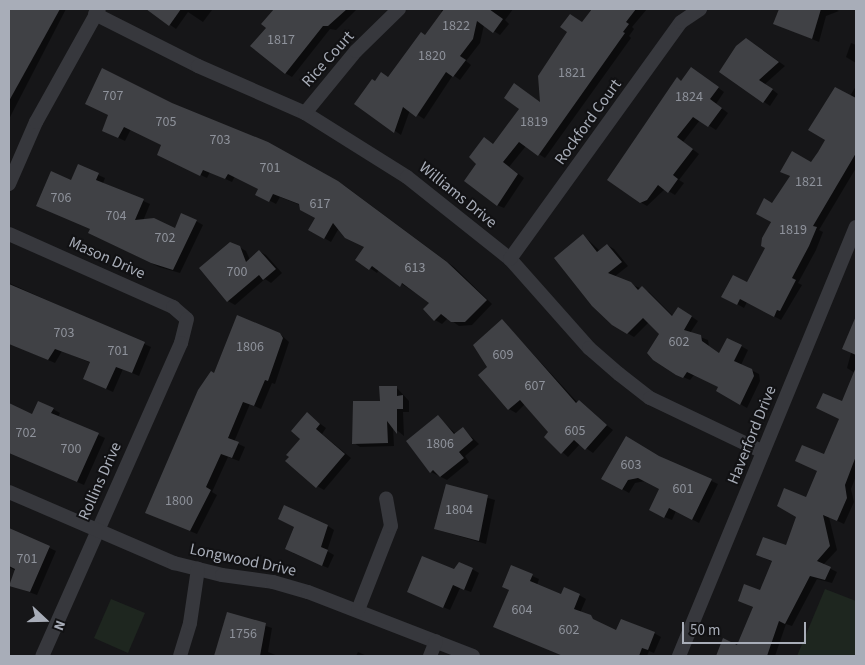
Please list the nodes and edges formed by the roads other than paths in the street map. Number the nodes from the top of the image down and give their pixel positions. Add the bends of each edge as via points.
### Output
1 (399, 9) edge
2 (700, 9) edge
3 (97, 11) edge
4 (306, 113) junction
5 (9, 184) edge
6 (856, 227) edge
7 (9, 234) edge
8 (510, 259) junction
9 (187, 319) joint
10 (763, 452) junction
11 (9, 492) edge
12 (386, 498) dead end
13 (97, 531) junction
14 (198, 569) junction
15 (358, 610) junction
16 (436, 641) junction
17 (42, 656) edge
18 (180, 656) edge
19 (430, 656) edge
20 (473, 656) edge
21 (679, 656) edge

1 - 4 street, Rice Court via 356,51
2 - 8 street, Rockford Court via 681,22
3 - 4 street, Williams Drive via 198,66
3 - 5 street via 36,122
4 - 8 street, Williams Drive via 407,177
6 - 10 street, Haverford Drive
7 - 9 street, Mason Drive via 173,307
8 - 10 street, Williams Drive via 589,348 650,398
9 - 13 street, Rollins Drive via 180,344
10 - 21 street, Haverford Drive
11 - 13 street, Longwood Drive
12 - 15 street via 392,526
13 - 14 street, Longwood Drive via 174,563
13 - 17 street, Rollins Drive
14 - 15 street, Longwood Drive via 273,582
14 - 18 street via 190,622
15 - 16 street, Longwood Drive
16 - 19 street
16 - 20 street, Longwood Drive

